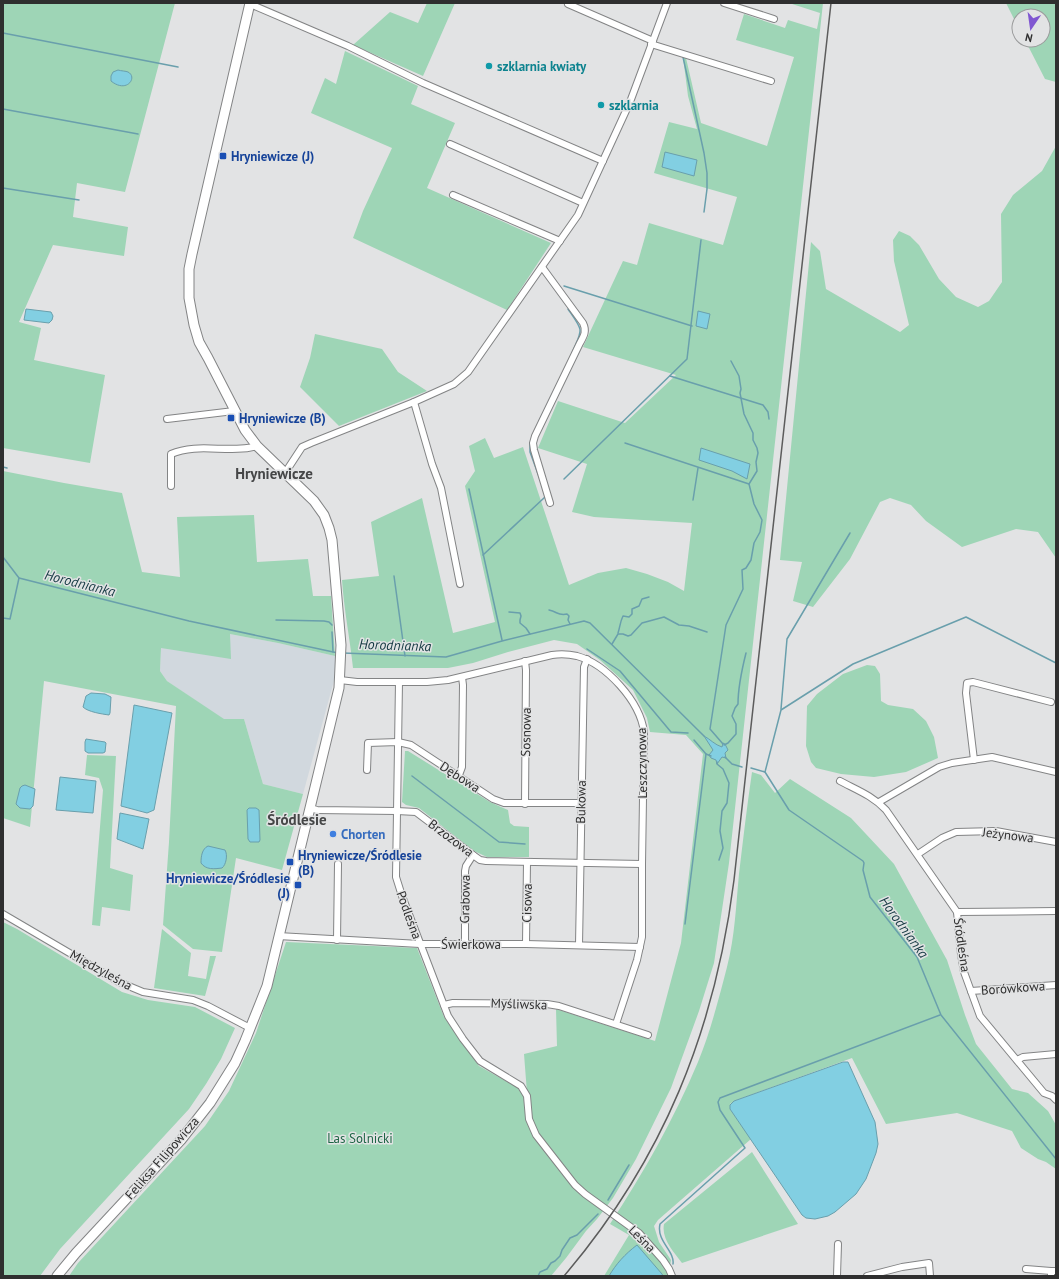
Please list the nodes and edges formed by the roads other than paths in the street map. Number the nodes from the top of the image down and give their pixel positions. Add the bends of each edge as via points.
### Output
1 (667, 3) edge
2 (724, 3) edge
3 (250, 4) edge
4 (568, 4) edge
5 (774, 19) dead end
6 (652, 42) junction
7 (771, 81) dead end
8 (450, 144) dead end
9 (603, 161) junction
10 (453, 195) dead end
11 (583, 203) junction
12 (560, 241) junction
13 (542, 267) junction
14 (414, 402) junction
15 (234, 411) junction
16 (167, 419) dead end
17 (257, 446) junction
18 (285, 473) junction
19 (171, 486) dead end
20 (550, 503) dead end
21 (460, 584) dead end
22 (587, 660) junction
23 (525, 661) junction
24 (462, 677) junction
25 (340, 680) junction
26 (399, 682) junction
27 (1051, 702) dead end
28 (398, 742) junction
29 (974, 760) junction
30 (367, 770) dead end
31 (1056, 772) edge
32 (459, 776) junction
33 (840, 782) dead end
34 (879, 802) junction
35 (525, 804) junction
36 (581, 804) junction
37 (310, 808) junction
38 (397, 811) junction
39 (1056, 842) edge
40 (918, 854) junction
41 (472, 855) junction
42 (527, 862) junction
43 (580, 863) junction
44 (338, 864) dead end
45 (642, 864) junction
46 (1056, 911) edge
47 (957, 912) junction
48 (3, 914) edge
49 (278, 936) junction
50 (337, 940) junction
51 (420, 944) junction
52 (465, 944) junction
53 (526, 944) junction
54 (579, 945) junction
55 (640, 947) junction
56 (1056, 985) edge
57 (971, 991) junction
58 (444, 1005) junction
59 (616, 1024) junction
60 (250, 1028) junction
61 (648, 1035) dead end
62 (1056, 1054) edge
63 (1017, 1060) junction
64 (521, 1086) joint
65 (1056, 1100) edge
66 (838, 1244) dead end
67 (1026, 1269) dead end
68 (1052, 1273) edge
69 (57, 1276) edge
70 (672, 1276) edge
71 (837, 1276) edge
72 (867, 1276) edge
73 (930, 1276) edge

1 - 6 street
2 - 5 street
3 - 9 street
3 - 15 street, Feliksa Filipowicza via 192,254 189,284 191,313 199,342
4 - 6 street
6 - 7 street
6 - 9 street via 630,102
8 - 11 street
9 - 11 street
10 - 12 street
11 - 12 street
12 - 13 street
13 - 14 street via 468,372 454,384
13 - 20 street via 585,328 533,443
14 - 18 street via 302,447
14 - 21 street via 432,464 442,488
15 - 16 street
15 - 17 street, Feliksa Filipowicza
17 - 18 street, Feliksa Filipowicza
17 - 19 street via 186,449 171,454
18 - 25 street, Feliksa Filipowicza via 314,501 329,528 341,645
22 - 23 street, Leszczynowa via 564,654
22 - 36 street, Bukowa via 584,667
22 - 45 street, Leszczynowa via 606,672 625,692 640,716 643,726
23 - 24 street, Leszczynowa
23 - 35 street, Sosnowa
24 - 26 street, Leszczynowa
24 - 32 street via 462,767
25 - 26 street, Leszczynowa
25 - 37 street, Feliksa Filipowicza
26 - 28 street, Podleśna
27 - 29 street via 967,682
28 - 30 street, Dębowa via 368,743
28 - 32 street, Dębowa via 411,745
28 - 38 street, Podleśna
29 - 31 street via 999,758
29 - 34 street via 939,767
32 - 35 street, Dębowa via 493,799 504,803
33 - 34 street, Śródleśna
34 - 40 street, Śródleśna
35 - 36 street, Dębowa
36 - 43 street, Bukowa
37 - 38 street, Brzozowa
37 - 49 street, Feliksa Filipowicza
38 - 41 street, Brzozowa via 416,812
38 - 51 street, Podleśna via 396,877
39 - 40 street, Jeżynowa via 996,831 956,832
40 - 47 street, Śródleśna
41 - 42 street, Brzozowa via 486,861
41 - 52 street, Grabowa via 465,871
42 - 43 street, Brzozowa
42 - 53 street, Cisowa
43 - 45 street, Brzozowa
43 - 54 street, Bukowa
44 - 50 street
45 - 55 street, Leszczynowa
46 - 47 street
47 - 57 street, Śródleśna via 964,972
48 - 60 street, Międzyleśna via 119,982 143,992 193,1000
49 - 50 street, Świerkowa
49 - 60 street, Feliksa Filipowicza via 269,980
50 - 51 street, Świerkowa
51 - 52 street, Świerkowa
51 - 58 street, Podleśna
52 - 53 street, Świerkowa
53 - 54 street, Świerkowa
54 - 55 street, Świerkowa
55 - 59 street
56 - 57 street, Borówkowa
57 - 63 street, Śródleśna via 980,1016
58 - 59 street, Myśliwska via 547,1004
58 - 64 street, Podleśna via 448,1016 480,1061
59 - 61 street, Myśliwska
60 - 69 street, Feliksa Filipowicza via 235,1063 192,1127
62 - 63 street via 1023,1057
63 - 65 street, Śródleśna via 1044,1093
64 - 70 street, Leśna via 527,1096 530,1119 536,1135 575,1185 643,1236 670,1269
66 - 71 street
67 - 68 street
72 - 73 street via 929,1263

